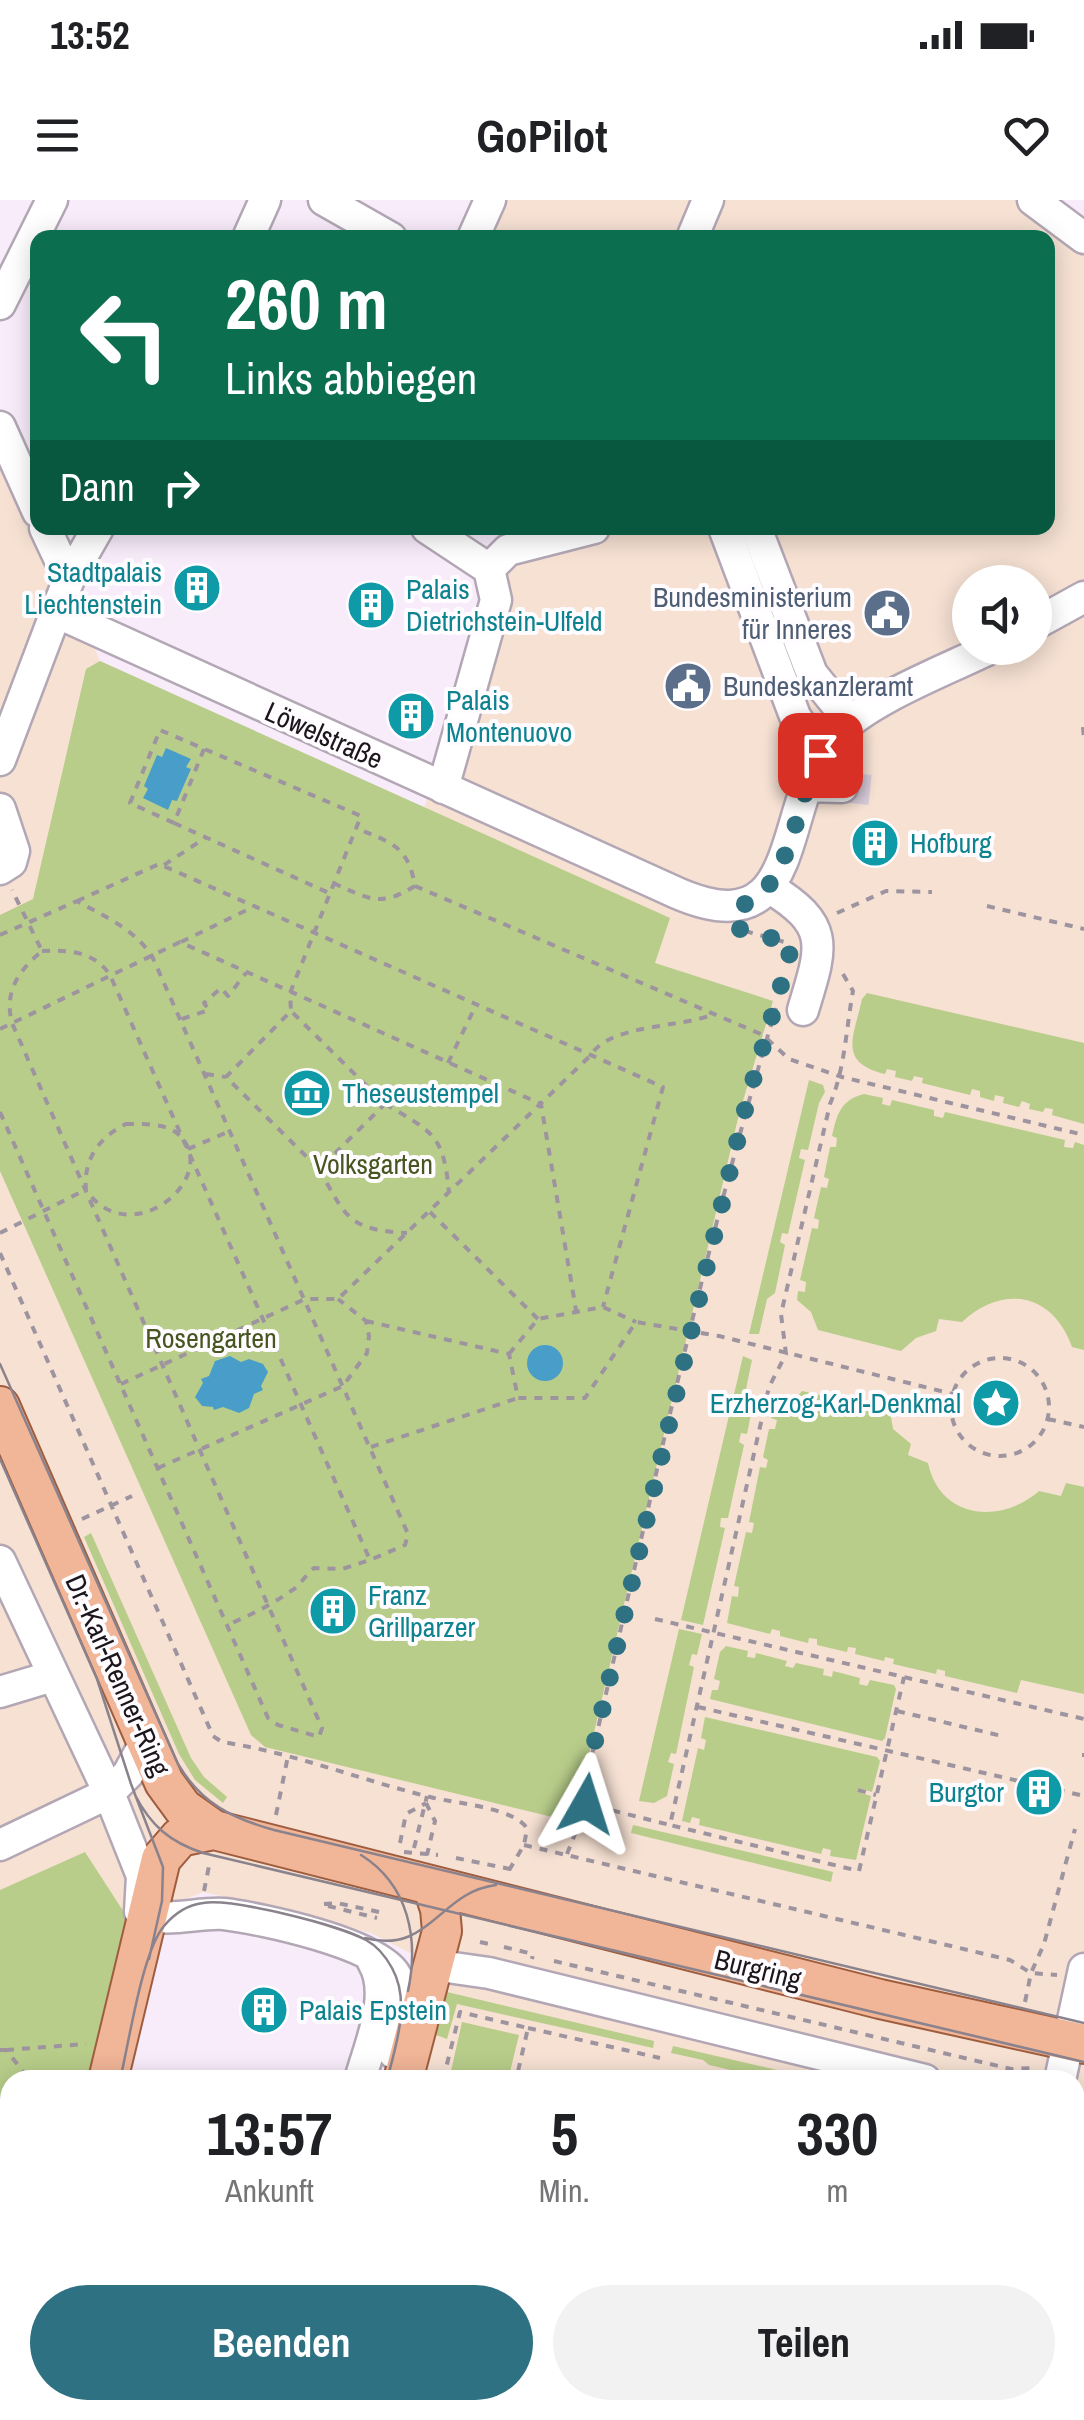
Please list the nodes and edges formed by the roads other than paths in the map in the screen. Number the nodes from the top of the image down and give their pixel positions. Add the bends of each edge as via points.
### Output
1 (52, 200) edge
2 (265, 200) edge
3 (324, 200) edge
4 (490, 200) edge
5 (708, 200) edge
6 (1033, 200) edge
7 (37, 230) edge
8 (252, 230) edge
9 (377, 230) edge
10 (477, 230) edge
11 (695, 230) edge
12 (1084, 238) edge
13 (30, 244) edge
14 (0, 304) edge
15 (0, 427) edge
16 (30, 494) edge
17 (48, 535) edge
18 (94, 535) edge
19 (438, 535) edge
20 (567, 535) edge
21 (726, 535) edge
22 (759, 535) edge
23 (489, 569) junction
24 (69, 579) junction
25 (1084, 597) edge
26 (56, 612) junction
27 (1052, 615) edge
28 (958, 665) edge
29 (812, 674) junction
30 (782, 684) junction
31 (850, 721) junction
32 (820, 755) junction
33 (0, 760) edge
34 (805, 786) junction
35 (842, 787) tunnel mouth
36 (443, 788) junction
37 (0, 809) edge
38 (3, 855) edge
39 (770, 888) junction
40 (790, 1007) road end
41 (0, 1406) edge
42 (0, 1561) edge
43 (53, 1676) junction
44 (0, 1692) edge
45 (146, 1741) junction
46 (109, 1794) junction
47 (214, 1830) junction
48 (55, 1837) dead end
49 (0, 1845) edge
50 (0, 1862) edge
51 (433, 1864) junction
52 (150, 1916) junction
53 (362, 1950) junction
54 (433, 1964) junction
55 (1084, 1969) edge
56 (1076, 2042) edge
57 (113, 2062) edge
58 (362, 2070) edge
59 (389, 2070) edge
60 (406, 2070) edge
61 (884, 2070) edge
62 (1064, 2070) edge

1 - 7 street
2 - 8 street
3 - 9 street
4 - 10 street
5 - 11 street
6 - 12 street
13 - 14 street
15 - 16 street
17 - 24 street
18 - 24 street
19 - 23 street
20 - 23 street via 508,550
21 - 30 street
22 - 29 street
23 - 36 street via 496,600
24 - 26 street
25 - 27 street
26 - 33 street
26 - 36 street, Löwelstraße
28 - 31 street
29 - 30 street
29 - 31 street
30 - 32 street
31 - 32 street
32 - 34 street
34 - 35 street
34 - 39 street
36 - 39 street, Löwelstraße via 716,908 750,904
37 - 38 street
39 - 40 street via 792,901 818,959
41 - 45 main road, Dr.-Karl-Renner-Ring
42 - 43 street
43 - 44 street
43 - 46 street
45 - 46 street
45 - 47 main road, Dr.-Karl-Renner-Ring via 173,1796
46 - 49 street
46 - 52 street via 142,1876 140,1912
47 - 51 main road, Dr.-Karl-Renner-Ring
47 - 52 main road via 189,1833 165,1851
48 - 50 street
51 - 54 main road via 442,1931
51 - 56 main road, Burgring via 880,1999
52 - 53 street via 225,1914
52 - 57 main road
53 - 58 street via 378,1971 380,1999
53 - 59 street via 386,1963 399,1987
54 - 60 main road
54 - 61 street
55 - 56 street
56 - 62 street

